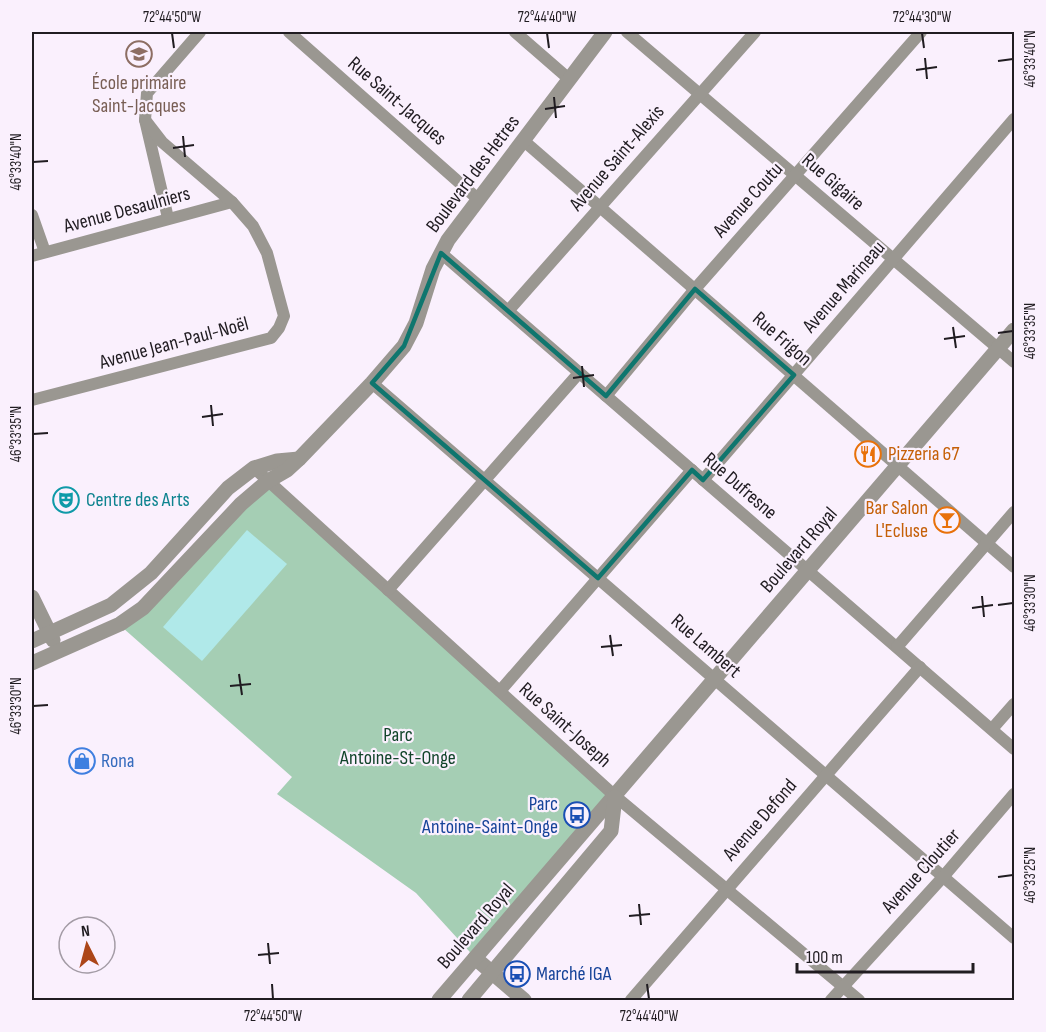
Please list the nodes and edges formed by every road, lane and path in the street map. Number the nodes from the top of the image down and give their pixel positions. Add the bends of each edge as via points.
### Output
1 (200, 32) edge
2 (289, 32) edge
3 (515, 32) edge
4 (605, 32) edge
5 (627, 32) edge
6 (755, 32) edge
7 (921, 32) edge
8 (569, 79) junction
9 (700, 94) junction
10 (1014, 119) edge
11 (146, 120) junction
12 (524, 141) junction
13 (796, 176) junction
14 (479, 200) junction
15 (232, 202) junction
16 (600, 207) junction
17 (32, 215) edge
18 (168, 218) junction
19 (45, 252) junction
20 (441, 253) junction
21 (32, 256) edge
22 (894, 259) junction
23 (695, 289) junction
24 (508, 311) junction
25 (1014, 330) edge
26 (999, 349) junction
27 (1014, 362) edge
28 (579, 373) junction
29 (794, 375) junction
30 (372, 383) junction
31 (606, 396) junction
32 (32, 400) edge
33 (299, 459) junction
34 (898, 466) junction
35 (254, 468) junction
36 (692, 470) junction
37 (484, 480) junction
38 (703, 480) junction
39 (268, 481) junction
40 (1014, 512) edge
41 (987, 543) junction
42 (1014, 567) edge
43 (808, 571) junction
44 (598, 578) junction
45 (388, 590) junction
46 (32, 597) edge
47 (49, 632) junction
48 (32, 640) edge
49 (897, 647) junction
50 (59, 651) junction
51 (36, 661) edge
52 (920, 667) junction
53 (716, 680) junction
54 (500, 692) junction
55 (1014, 704) edge
56 (992, 729) junction
57 (1014, 748) edge
58 (826, 775) junction
59 (1014, 794) edge
60 (615, 796) junction
61 (943, 877) junction
62 (726, 889) junction
63 (1014, 938) edge
64 (475, 958) junction
65 (493, 974) junction
66 (843, 987) junction
67 (439, 1000) edge
68 (469, 1000) edge
69 (524, 1000) edge
70 (631, 1000) edge
71 (831, 1000) edge
72 (859, 1000) edge

1 - 11 street via 147,93
2 - 14 street, Rue Saint-Jacques
3 - 8 street
4 - 8 street, Boulevard des Hetres
5 - 9 street, Rue Gigaire
6 - 9 street, Avenue Saint-Alexis
7 - 13 street, Avenue Coutu
8 - 12 street, Boulevard des Hetres
9 - 13 street, Rue Gigaire
9 - 16 street, Avenue Saint-Alexis
10 - 22 street, Avenue Marineau
11 - 15 street, Avenue Jean-Paul-Noël via 162,142
11 - 18 street
12 - 14 street, Boulevard des Hetres
12 - 16 street, Rue Frigon
13 - 22 street, Rue Gigaire
13 - 23 street, Avenue Coutu
14 - 20 street, Boulevard des Hetres
15 - 18 street, Avenue Desaulniers
15 - 32 street, Avenue Jean-Paul-Noël via 253,226 267,253 284,316 271,338
16 - 23 street, Rue Frigon
16 - 24 street, Avenue Saint-Alexis
17 - 19 street
18 - 19 street, Avenue Desaulniers
19 - 21 street, Avenue Desaulniers
20 - 24 street, Rue Dufresne
20 - 30 street, Boulevard des Hetres via 404,346
22 - 26 street, Rue Gigaire
22 - 29 street, Avenue Marineau
23 - 29 street, Rue Frigon
23 - 31 street, Avenue Coutu
24 - 28 street, Rue Dufresne
25 - 26 street, Boulevard Royal
26 - 27 street, Rue Gigaire
26 - 34 street, Boulevard Royal
28 - 31 street, Rue Dufresne
28 - 37 street
29 - 34 street, Rue Frigon
29 - 38 street, Avenue Marineau
30 - 33 street, Boulevard des Hetres
30 - 37 street, Rue Lambert
31 - 36 street, Rue Dufresne
33 - 35 street via 277,460
33 - 39 street, Boulevard des Hetres
34 - 41 street, Rue Frigon
34 - 43 street, Boulevard Royal
35 - 39 street, Rue Saint-Joseph
35 - 47 street via 228,488 151,573 111,605
36 - 38 street, Rue Dufresne
36 - 44 street
37 - 44 street, Rue Lambert
37 - 45 street
38 - 43 street, Rue Dufresne
39 - 45 street, Rue Saint-Joseph
39 - 50 street, Boulevard des Hetres via 241,504 143,608 120,624
40 - 41 street
41 - 42 street, Rue Frigon
41 - 49 street
43 - 49 street, Rue Dufresne
43 - 53 street, Boulevard Royal
44 - 53 street, Rue Lambert
44 - 54 street
45 - 54 street, Rue Saint-Joseph
46 - 47 street
47 - 48 street
47 - 50 street
48 - 51 street
49 - 52 street, Rue Dufresne
50 - 51 street, Boulevard des Hetres
52 - 56 street, Rue Dufresne
52 - 58 street, Avenue Defond
53 - 58 street, Rue Lambert
53 - 60 street, Boulevard Royal
54 - 60 street, Rue Saint-Joseph
55 - 56 street
56 - 57 street, Rue Dufresne
58 - 61 street, Rue Lambert
58 - 62 street, Avenue Defond
59 - 61 street, Avenue Cloutier
60 - 62 street, Rue Saint-Joseph
60 - 64 street, Boulevard Royal
60 - 65 street via 611,831
61 - 63 street, Rue Lambert
61 - 66 street, Avenue Cloutier
62 - 66 street, Rue Saint-Joseph
62 - 70 street, Avenue Defond
64 - 65 street
64 - 67 street, Boulevard Royal
65 - 68 street
65 - 69 street
66 - 71 street, Avenue Cloutier
66 - 72 street, Rue Saint-Joseph

